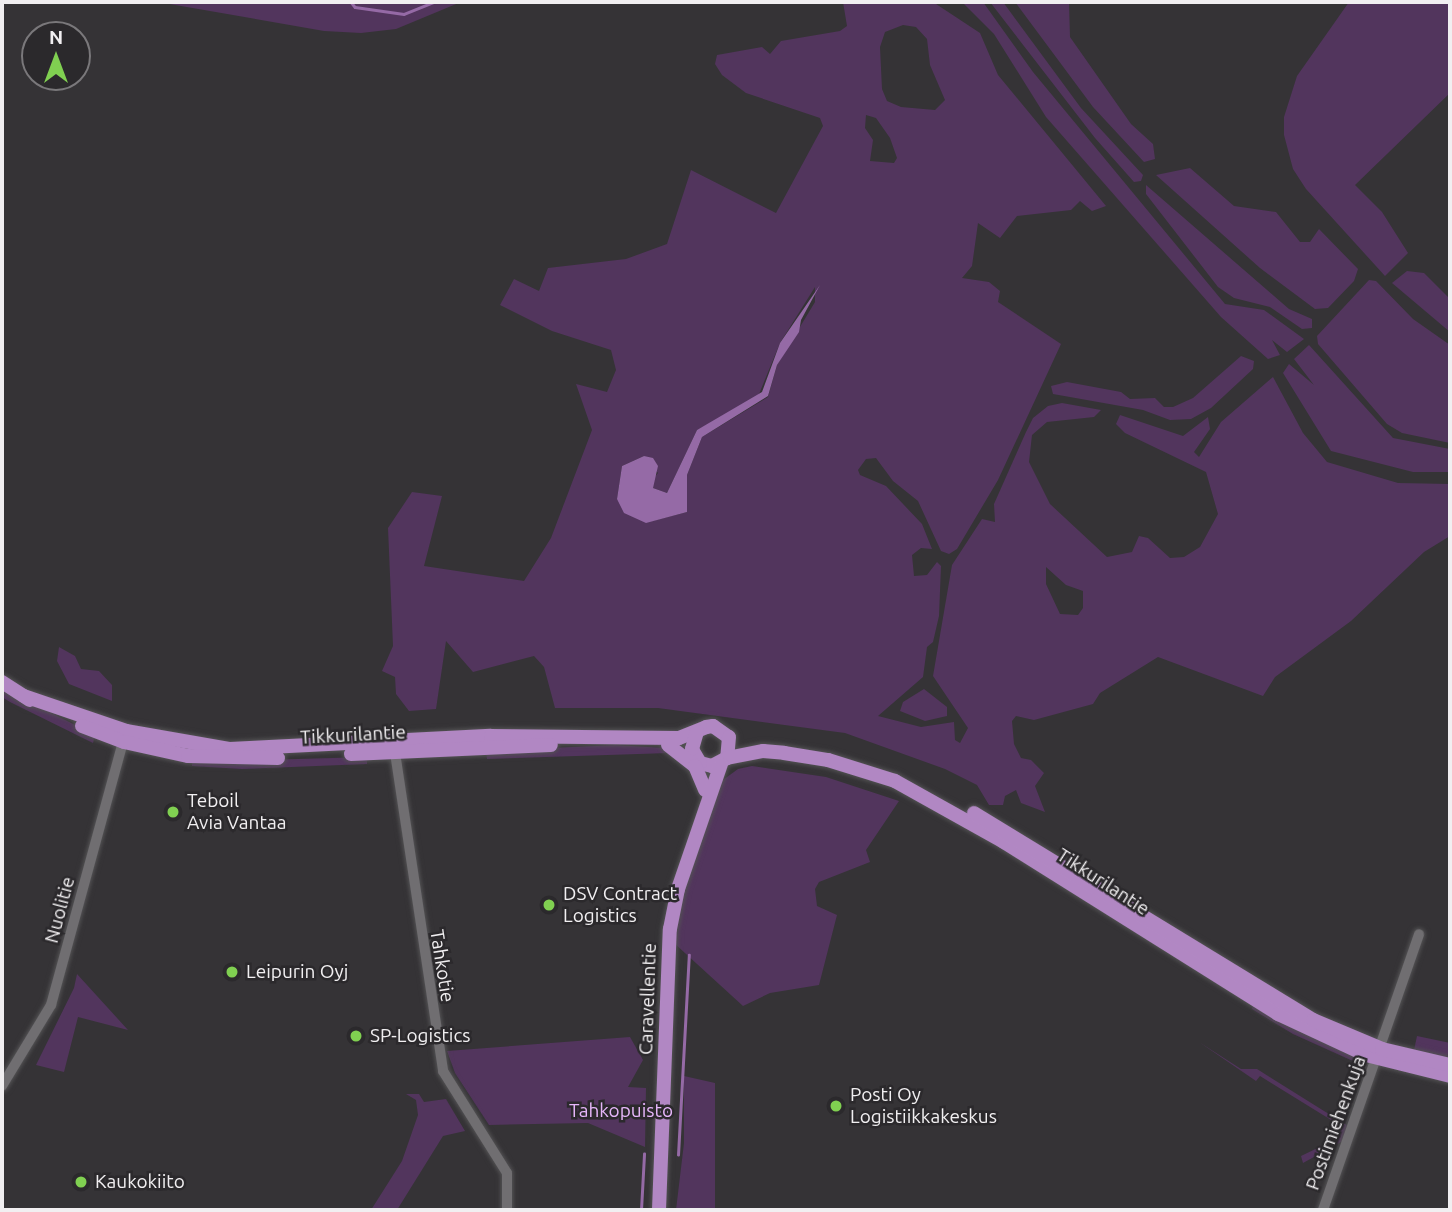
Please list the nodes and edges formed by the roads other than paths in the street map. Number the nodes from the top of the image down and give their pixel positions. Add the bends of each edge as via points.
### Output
1 (2, 682) edge
2 (697, 732) junction
3 (125, 737) junction
4 (729, 737) junction
5 (668, 745) junction
6 (394, 747) junction
7 (697, 759) junction
8 (724, 761) junction
9 (705, 790) junction
10 (704, 819) junction
11 (1419, 934) dead end
12 (1380, 1054) junction
13 (1450, 1065) edge
14 (1450, 1076) edge
15 (2, 1086) edge
16 (662, 1144) junction
17 (507, 1210) edge
18 (659, 1210) edge
19 (666, 1210) edge
20 (1323, 1210) edge

1 - 3 main road, Tikkurilantie via 52,713
2 - 4 main road via 713,726
2 - 6 main road, Tikkurilantie via 679,738 530,736
2 - 7 main road via 692,742
3 - 6 main road, Tikkurilantie via 226,759
3 - 15 street, Nuolitie via 51,1005
4 - 8 main road
4 - 12 main road, Tikkurilantie via 738,742 830,753 928,787 1286,1005
5 - 6 main road, Tikkurilantie via 598,742
5 - 7 main road, Tikkurilantie
5 - 9 main road via 695,766
6 - 17 street, Tahkotie via 443,1071 508,1178
7 - 8 main road
7 - 9 main road, Caravellentie
8 - 10 main road, Caravellentie
8 - 12 main road, Tikkurilantie via 763,751 828,760 926,795 1278,1014
9 - 10 main road, Caravellentie
10 - 16 main road, Caravellentie via 678,889 670,929
11 - 12 street, Postimiehenkuja
12 - 13 main road, Tikkurilantie
12 - 14 main road, Tikkurilantie
12 - 20 street, Postimiehenkuja
16 - 18 main road, Caravellentie
16 - 19 main road, Caravellentie

